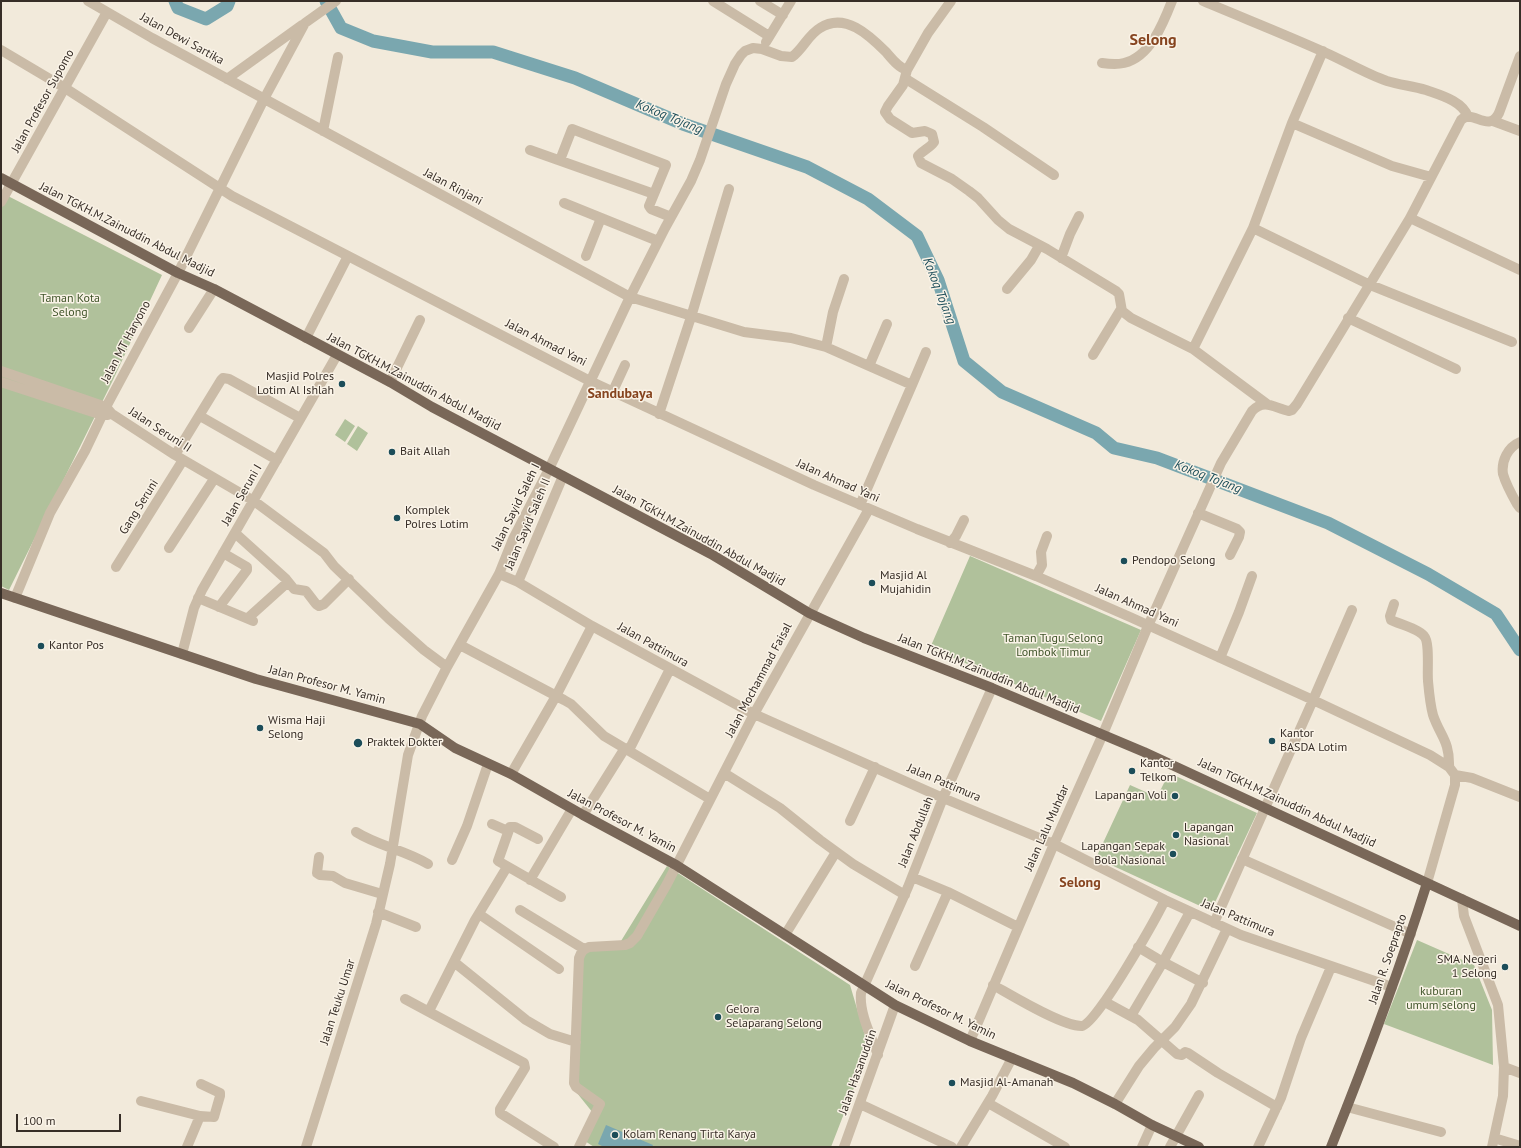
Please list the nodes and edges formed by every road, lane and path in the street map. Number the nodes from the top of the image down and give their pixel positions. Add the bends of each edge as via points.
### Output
1 (88, 1) edge
2 (336, 1) edge
3 (713, 1) edge
4 (760, 1) edge
5 (791, 1) edge
6 (951, 1) edge
7 (1172, 1) edge
8 (1203, 1) edge
9 (107, 12) junction
10 (783, 15) junction
11 (305, 23) junction
12 (769, 36) junction
13 (762, 49) junction
14 (1, 50) edge
15 (1323, 51) junction
16 (1520, 56) edge
17 (338, 57) dead end
18 (1102, 63) dead end
19 (906, 74) junction
20 (227, 79) junction
21 (65, 88) junction
22 (264, 99) junction
23 (1468, 117) junction
24 (1493, 121) junction
25 (1292, 123) junction
26 (323, 131) junction
27 (1520, 131) edge
28 (530, 150) dead end
29 (560, 160) junction
30 (1054, 175) dead end
31 (1431, 177) junction
32 (1, 178) edge
33 (12, 184) junction
34 (219, 188) junction
35 (729, 189) dead end
36 (654, 194) junction
37 (1, 202) edge
38 (564, 203) dead end
39 (1079, 216) dead end
40 (671, 217) junction
41 (601, 218) junction
42 (1410, 218) junction
43 (1253, 228) junction
44 (658, 241) junction
45 (1039, 246) junction
46 (348, 256) junction
47 (586, 256) dead end
48 (1061, 258) junction
49 (1520, 270) edge
50 (178, 273) junction
51 (844, 279) dead end
52 (1368, 284) junction
53 (214, 289) junction
54 (1008, 289) dead end
55 (630, 297) junction
56 (1121, 309) junction
57 (691, 317) junction
58 (1348, 318) junction
59 (420, 320) dead end
60 (887, 324) dead end
61 (189, 328) dead end
62 (306, 338) junction
63 (1512, 342) dead end
64 (826, 348) junction
65 (1193, 349) junction
66 (926, 352) dead end
67 (337, 355) junction
68 (1093, 355) dead end
69 (625, 365) dead end
70 (869, 366) junction
71 (1456, 369) dead end
72 (1, 372) edge
73 (590, 381) junction
74 (1, 382) edge
75 (390, 382) junction
76 (912, 384) junction
77 (613, 391) junction
78 (1266, 404) junction
79 (107, 412) junction
80 (659, 414) junction
81 (200, 416) junction
82 (300, 418) junction
83 (1520, 442) edge
84 (179, 458) junction
85 (277, 460) junction
86 (549, 469) junction
87 (563, 476) junction
88 (214, 479) junction
89 (254, 501) junction
90 (864, 507) junction
91 (1520, 508) edge
92 (1200, 509) junction
93 (964, 520) dead end
94 (235, 533) junction
95 (1047, 536) dead end
96 (950, 543) junction
97 (169, 548) dead end
98 (223, 554) junction
99 (1230, 556) dead end
100 (116, 567) dead end
101 (499, 574) junction
102 (1036, 576) junction
103 (1252, 576) dead end
104 (349, 579) junction
105 (288, 582) junction
106 (518, 582) junction
107 (1, 593) edge
108 (15, 598) junction
109 (198, 598) junction
110 (1394, 604) dead end
111 (219, 607) junction
112 (1352, 610) dead end
113 (809, 613) junction
114 (592, 626) junction
115 (1148, 626) junction
116 (460, 645) junction
117 (182, 654) junction
118 (1220, 658) junction
119 (447, 667) junction
120 (670, 669) junction
121 (992, 688) junction
122 (556, 696) junction
123 (1313, 700) junction
124 (754, 714) junction
125 (420, 724) junction
126 (1103, 734) junction
127 (627, 749) junction
128 (488, 764) junction
129 (875, 767) junction
130 (1452, 771) junction
131 (724, 773) junction
132 (511, 774) junction
133 (1520, 797) edge
134 (943, 798) junction
135 (710, 799) junction
136 (1266, 807) junction
137 (572, 809) junction
138 (583, 816) junction
139 (850, 821) dead end
140 (492, 824) dead end
141 (508, 831) junction
142 (356, 832) dead end
143 (538, 839) dead end
144 (1054, 844) junction
145 (392, 848) junction
146 (836, 852) junction
147 (319, 857) dead end
148 (1242, 859) junction
149 (452, 860) dead end
150 (428, 864) dead end
151 (676, 865) junction
152 (507, 866) junction
153 (912, 877) junction
154 (530, 880) junction
155 (1427, 883) junction
156 (948, 892) junction
157 (382, 894) junction
158 (905, 894) junction
159 (561, 897) dead end
160 (1462, 899) junction
161 (1165, 900) junction
162 (520, 910) dead end
163 (378, 912) junction
164 (1190, 912) junction
165 (479, 914) junction
166 (1214, 923) junction
167 (1520, 926) edge
168 (416, 927) dead end
169 (1018, 927) junction
170 (1227, 929) junction
171 (1410, 934) junction
172 (785, 935) junction
173 (1138, 947) junction
174 (584, 949) junction
175 (454, 962) junction
176 (1163, 962) junction
177 (915, 966) dead end
178 (1332, 967) junction
179 (559, 969) dead end
180 (1202, 983) junction
181 (864, 985) junction
182 (994, 985) junction
183 (1392, 987) junction
184 (405, 999) dead end
185 (1105, 1002) junction
186 (896, 1005) junction
187 (430, 1011) junction
188 (1131, 1016) junction
189 (1162, 1040) junction
190 (970, 1041) junction
191 (576, 1042) junction
192 (878, 1054) junction
193 (1012, 1058) junction
194 (1504, 1067) junction
195 (1520, 1073) edge
196 (201, 1084) dead end
197 (1199, 1095) dead end
198 (141, 1100) dead end
199 (988, 1103) junction
200 (860, 1104) junction
201 (1115, 1104) junction
202 (1277, 1107) junction
203 (1347, 1107) junction
204 (200, 1116) junction
205 (1152, 1125) junction
206 (1440, 1132) dead end
207 (1175, 1137) junction
208 (1493, 1142) edge
209 (583, 1145) edge
210 (1520, 1146) edge
211 (187, 1147) edge
212 (306, 1147) edge
213 (554, 1147) edge
214 (844, 1147) edge
215 (952, 1147) edge
216 (961, 1147) edge
217 (1065, 1147) edge
218 (1142, 1147) edge
219 (1170, 1147) edge
220 (1198, 1147) edge
221 (1258, 1147) edge
222 (1331, 1147) edge

1 - 9 street, Jalan Dewi Sartika
2 - 11 street
3 - 12 street
4 - 10 street
5 - 10 street
6 - 19 street via 928,33
7 - 18 street via 1155,36 1140,55 1124,63
8 - 15 street
9 - 20 street, Jalan Dewi Sartika
9 - 21 street, Jalan Profesor Supomo
10 - 12 street
11 - 20 street
11 - 22 street, Jalan MT Haryono
12 - 13 street
13 - 19 street via 792,57 819,28 840,22 861,30
13 - 40 street, Jalan Sayid Saleh I via 749,49 741,54 730,72 691,180
14 - 21 street, Jalan Ahmad Yani
15 - 23 street via 1389,82 1412,86 1444,97 1462,107
15 - 25 street
16 - 24 street via 1499,113
17 - 26 street
19 - 30 street
19 - 45 street via 904,85 885,112 890,119 912,133 925,131 932,134 934,142 918,156 921,164 952,179 978,198 1004,226
20 - 22 street, Jalan Dewi Sartika
21 - 33 street, Jalan Profesor Supomo
21 - 34 street, Jalan Ahmad Yani
22 - 26 street, Jalan Rinjani
22 - 34 street, Jalan MT Haryono
23 - 24 street
23 - 31 street via 1461,120
24 - 27 street
25 - 31 street via 1392,166
25 - 43 street
26 - 55 street, Jalan Rinjani
28 - 29 street
29 - 36 street
29 - 36 street via 572,129 666,165
31 - 42 street
32 - 33 main road, Jalan TGKH.M.Zainuddin Abdul Madjid
33 - 37 street, Jalan Profesor Supomo
33 - 50 main road, Jalan TGKH.M.Zainuddin Abdul Madjid
34 - 46 street, Jalan Ahmad Yani
34 - 50 street, Jalan MT Haryono
35 - 57 street
36 - 40 street via 649,206 651,209
38 - 41 street
39 - 48 street
40 - 44 street, Jalan Sayid Saleh I
41 - 44 street
41 - 47 street
42 - 49 street
42 - 52 street
43 - 52 street
43 - 65 street
44 - 55 street, Jalan Sayid Saleh I
45 - 48 street
45 - 54 street
46 - 62 street
46 - 73 street, Jalan Ahmad Yani
48 - 56 street via 1116,291 1119,294
50 - 53 main road, Jalan TGKH.M.Zainuddin Abdul Madjid
50 - 79 street, Jalan MT Haryono
51 - 64 street via 833,312
52 - 58 street
52 - 63 street
53 - 61 street
53 - 62 main road, Jalan TGKH.M.Zainuddin Abdul Madjid
55 - 57 street, Jalan Rinjani
55 - 73 street, Jalan Sayid Saleh I
56 - 65 street via 1131,318
56 - 68 street
57 - 64 street, Jalan Rinjani via 744,332 791,338
57 - 80 street
58 - 71 street
58 - 78 street via 1292,410 1282,410
59 - 75 street
60 - 70 street
62 - 67 main road, Jalan TGKH.M.Zainuddin Abdul Madjid
64 - 70 street, Jalan Rinjani
65 - 78 street
66 - 76 street, Jalan Mochammad Faisal
67 - 75 main road, Jalan TGKH.M.Zainuddin Abdul Madjid
67 - 82 street, Jalan Seruni I
69 - 77 street
70 - 76 street, Jalan Rinjani
72 - 79 street, Jalan Seruni II
73 - 77 street, Jalan Ahmad Yani
73 - 86 street, Jalan Sayid Saleh I
74 - 79 street, Jalan Seruni II
75 - 86 main road, Jalan TGKH.M.Zainuddin Abdul Madjid
76 - 90 street, Jalan Mochammad Faisal
77 - 80 street, Jalan Ahmad Yani
78 - 92 street, Jalan Lalu Muhdar via 1261,404 1252,412 1221,463
79 - 84 street, Jalan Seruni II
79 - 108 street, Jalan MT Haryono via 50,513
80 - 90 street, Jalan Ahmad Yani
81 - 82 street, Gang Seruni via 221,380 226,378
81 - 84 street, Gang Seruni
81 - 85 street
82 - 85 street, Jalan Seruni I
83 - 91 street via 1507,453 1503,464 1504,475
84 - 88 street, Jalan Seruni II
84 - 100 street, Gang Seruni
85 - 89 street, Jalan Seruni I
86 - 87 main road, Jalan TGKH.M.Zainuddin Abdul Madjid
86 - 101 street, Jalan Sayid Saleh I
87 - 106 street, Jalan Sayid Saleh II
87 - 113 main road, Jalan TGKH.M.Zainuddin Abdul Madjid via 711,554
88 - 89 street, Jalan Seruni II
88 - 97 street
89 - 94 street, Jalan Seruni I
89 - 104 street, Jalan Seruni II via 324,553
90 - 96 street, Jalan Ahmad Yani
90 - 113 street, Jalan Mochammad Faisal
92 - 99 street via 1240,532
92 - 115 street, Jalan Lalu Muhdar
93 - 96 street
94 - 98 street, Jalan Seruni I
94 - 105 street
95 - 102 street via 1041,552 1042,565
96 - 102 street, Jalan Ahmad Yani
98 - 109 street, Jalan Seruni I
98 - 111 street via 247,567 247,570
101 - 106 street, Jalan Pattimura
101 - 116 street, Jalan Sayid Saleh I
102 - 115 street, Jalan Ahmad Yani
103 - 118 street
104 - 105 street via 320,606 306,591 294,590
104 - 119 street, Jalan Seruni II via 424,650
105 - 111 street via 250,620
106 - 114 street, Jalan Pattimura
107 - 108 main road, Jalan Profesor M. Yamin
108 - 117 main road, Jalan Profesor M. Yamin
109 - 111 street
109 - 117 street, Jalan Seruni I
110 - 130 street, Jalan R. Soeprapto via 1391,620 1421,633 1427,641 1427,675 1431,700 1435,719 1447,743
112 - 123 street
113 - 121 main road, Jalan TGKH.M.Zainuddin Abdul Madjid via 864,638
113 - 124 street, Jalan Mochammad Faisal
114 - 120 street, Jalan Pattimura
114 - 122 street
115 - 118 street, Jalan Ahmad Yani
115 - 126 street, Jalan Lalu Muhdar
116 - 119 street, Jalan Sayid Saleh I
116 - 122 street
117 - 125 main road, Jalan Profesor M. Yamin via 256,679
118 - 123 street, Jalan Ahmad Yani
119 - 125 street, Jalan Sayid Saleh I
120 - 124 street, Jalan Pattimura
120 - 127 street
121 - 126 main road, Jalan TGKH.M.Zainuddin Abdul Madjid
121 - 134 street, Jalan Abdullah
122 - 127 street via 571,704 604,736
122 - 132 street
123 - 130 street, Jalan Ahmad Yani via 1430,755
123 - 136 street
124 - 129 street, Jalan Pattimura
124 - 131 street, Jalan Mochammad Faisal
125 - 128 main road, Jalan Profesor M. Yamin via 455,748
125 - 145 street, Jalan Sayid Saleh I via 408,755
126 - 136 main road, Jalan TGKH.M.Zainuddin Abdul Madjid
126 - 144 street, Jalan Lalu Muhdar
127 - 135 street
127 - 138 street
128 - 132 main road, Jalan Profesor M. Yamin
128 - 149 street via 467,826
129 - 134 street, Jalan Pattimura
129 - 139 street
130 - 133 street
130 - 155 street, Jalan R. Soeprapto via 1455,785
131 - 135 street, Jalan Mochammad Faisal
131 - 146 street via 780,808
132 - 137 main road, Jalan Profesor M. Yamin
134 - 144 street, Jalan Pattimura
134 - 153 street, Jalan Abdullah
135 - 151 street, Jalan Mochammad Faisal
136 - 148 street
136 - 155 main road, Jalan TGKH.M.Zainuddin Abdul Madjid
137 - 138 main road, Jalan Profesor M. Yamin
137 - 154 street
138 - 151 main road, Jalan Profesor M. Yamin
140 - 141 street
141 - 143 street via 512,826
141 - 152 street via 497,859
142 - 145 street
144 - 161 street, Jalan Pattimura
144 - 169 street, Jalan Lalu Muhdar
145 - 150 street
145 - 157 street, Jalan Teuku Umar
146 - 158 street
146 - 172 street
147 - 157 street via 317,873 320,875 333,876 345,883
148 - 166 street
148 - 171 street
151 - 172 main road, Jalan Profesor M. Yamin
151 - 174 street, Jalan Mochammad Faisal via 645,924 632,942
152 - 154 street
152 - 165 street
153 - 156 street
153 - 158 street, Jalan Abdullah
154 - 159 street
155 - 160 main road, Jalan TGKH.M.Zainuddin Abdul Madjid
155 - 171 main road, Jalan R. Soeprapto
156 - 169 street
156 - 177 street
157 - 163 street, Jalan Teuku Umar
158 - 181 street, Jalan Abdullah
160 - 167 main road, Jalan TGKH.M.Zainuddin Abdul Madjid
160 - 194 street via 1464,916 1498,1005
161 - 164 street, Jalan Pattimura
161 - 173 street
162 - 174 street
163 - 168 street
163 - 212 street, Jalan Teuku Umar
164 - 166 street, Jalan Pattimura
164 - 176 street
165 - 175 street
165 - 179 street
166 - 170 street, Jalan Pattimura
169 - 182 street, Jalan Lalu Muhdar
170 - 178 street, Jalan Pattimura
170 - 180 street
171 - 183 main road, Jalan R. Soeprapto
172 - 181 main road, Jalan Profesor M. Yamin
173 - 176 street
173 - 185 street
174 - 191 street via 579,958
175 - 187 street
175 - 191 street via 526,1020 550,1034
176 - 180 street
176 - 188 street
178 - 183 street, Jalan Pattimura
178 - 202 street via 1301,1038
180 - 189 street via 1175,1027
181 - 186 main road, Jalan Profesor M. Yamin
181 - 192 street, Jalan Abdullah via 861,1006
182 - 185 street via 1053,1018 1080,1026 1086,1024
182 - 190 street, Jalan Lalu Muhdar
183 - 203 main road, Jalan R. Soeprapto
184 - 187 street
185 - 188 street
186 - 190 main road, Jalan Profesor M. Yamin
186 - 192 street, Jalan Hasanuddin
187 - 213 street via 525,1064 500,1113
188 - 189 street
189 - 201 street via 1139,1066
189 - 202 street via 1177,1054 1188,1053
190 - 193 main road, Jalan Profesor M. Yamin
191 - 209 street via 575,1085 600,1104
192 - 200 street, Jalan Hasanuddin
193 - 199 street
193 - 201 main road, Jalan Profesor M. Yamin via 1073,1083
194 - 195 street
194 - 208 street via 1503,1096
196 - 204 street via 217,1091 220,1096 214,1117
197 - 207 street
198 - 204 street
199 - 216 street
199 - 217 street
200 - 214 street, Jalan Hasanuddin
200 - 215 street
201 - 205 main road, Jalan Profesor M. Yamin
202 - 221 street
203 - 206 street
203 - 222 main road, Jalan R. Soeprapto
204 - 211 street
205 - 207 main road, Jalan Profesor M. Yamin
205 - 218 street
207 - 219 street
207 - 220 main road, Jalan Profesor M. Yamin
208 - 210 street

